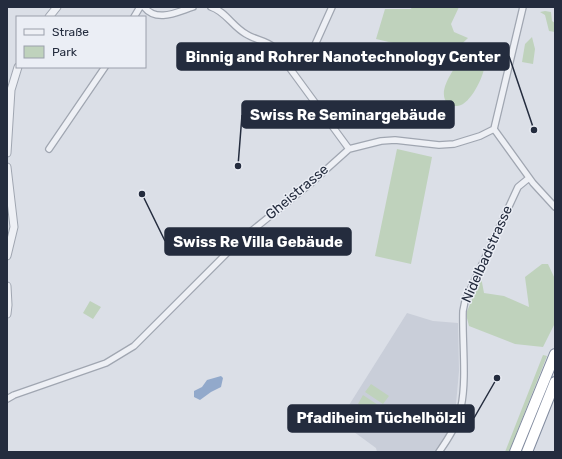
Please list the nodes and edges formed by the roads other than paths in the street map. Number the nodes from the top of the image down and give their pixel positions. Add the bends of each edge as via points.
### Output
1 (57, 7) edge
2 (140, 7) edge
3 (144, 7) edge
4 (193, 7) edge
5 (213, 7) edge
6 (332, 7) edge
7 (523, 7) edge
8 (50, 16) edge
9 (135, 16) edge
10 (18, 68) edge
11 (104, 68) edge
12 (292, 69) junction
13 (8, 100) edge
14 (494, 129) junction
15 (49, 149) dead end
16 (349, 149) junction
17 (7, 153) edge
18 (7, 167) edge
19 (529, 178) junction
20 (555, 207) edge
21 (10, 215) edge
22 (7, 256) edge
23 (7, 286) edge
24 (7, 314) edge
25 (555, 354) edge
26 (555, 382) edge
27 (7, 399) edge
28 (439, 452) edge
29 (515, 452) edge
30 (527, 452) edge

1 - 8 street
2 - 9 street
3 - 4 street via 154,14 163,16
5 - 12 street via 247,35 272,45
6 - 12 street via 314,47
7 - 14 street
10 - 13 street
11 - 15 street
12 - 16 street
13 - 17 street
14 - 16 street, Gheistrasse via 454,144 438,145 395,140
14 - 19 street
16 - 27 street, Gheistrasse via 239,241 134,346 106,363
18 - 21 street
19 - 20 street
19 - 28 street, Nidelbadstrasse via 518,186 465,300 461,408
21 - 22 street via 14,227
23 - 24 street
25 - 29 highway
26 - 30 highway

